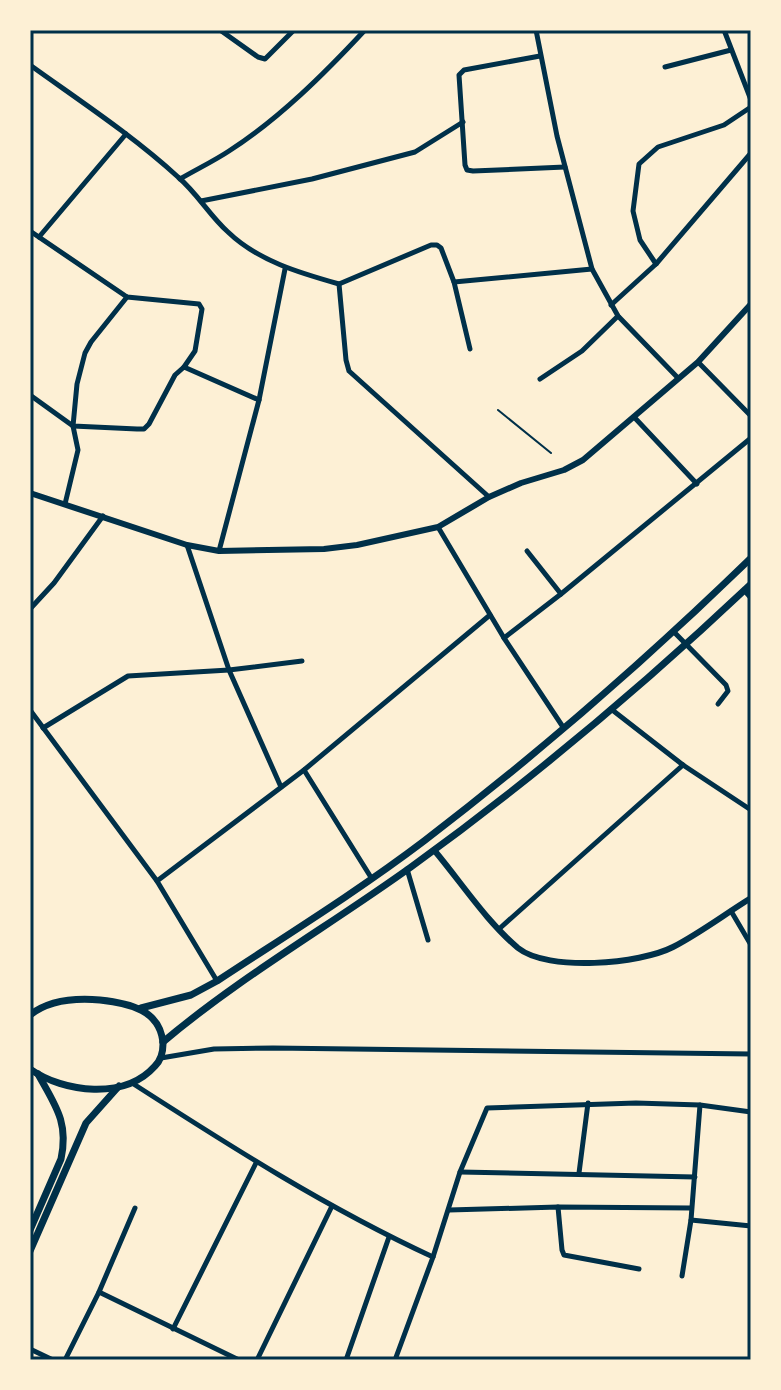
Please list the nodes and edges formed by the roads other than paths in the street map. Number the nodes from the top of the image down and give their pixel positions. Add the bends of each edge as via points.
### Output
1 (220, 30) edge
2 (294, 30) edge
3 (365, 30) edge
4 (536, 30) edge
5 (724, 30) edge
6 (731, 50) junction
7 (540, 56) junction
8 (30, 65) edge
9 (665, 67) dead end
10 (751, 100) edge
11 (751, 107) edge
12 (463, 122) junction
13 (126, 134) junction
14 (751, 153) edge
15 (565, 167) junction
16 (180, 179) junction
17 (200, 201) junction
18 (30, 231) edge
19 (39, 238) junction
20 (656, 264) junction
21 (285, 269) junction
22 (592, 269) junction
23 (454, 282) junction
24 (339, 284) junction
25 (127, 297) junction
26 (751, 304) edge
27 (611, 305) junction
28 (618, 316) junction
29 (470, 349) dead end
30 (698, 362) junction
31 (184, 367) junction
32 (678, 378) junction
33 (540, 379) dead end
34 (30, 395) edge
35 (259, 400) junction
36 (498, 410) dead end
37 (751, 416) edge
38 (634, 417) junction
39 (73, 426) junction
40 (751, 438) edge
41 (551, 453) dead end
42 (697, 484) junction
43 (30, 493) edge
44 (489, 497) junction
45 (65, 504) junction
46 (104, 516) junction
47 (438, 527) junction
48 (187, 545) junction
49 (219, 551) junction
50 (527, 551) dead end
51 (751, 558) edge
52 (748, 587) edge
53 (561, 594) junction
54 (751, 598) edge
55 (30, 609) edge
56 (490, 615) junction
57 (674, 632) junction
58 (504, 638) junction
59 (686, 643) junction
60 (302, 661) dead end
61 (229, 670) junction
62 (718, 704) dead end
63 (611, 709) junction
64 (30, 710) edge
65 (563, 727) junction
66 (43, 728) junction
67 (683, 765) junction
68 (304, 770) junction
69 (281, 787) junction
70 (751, 810) edge
71 (434, 850) junction
72 (407, 869) junction
73 (372, 879) junction
74 (157, 881) junction
75 (751, 898) edge
76 (731, 911) junction
77 (499, 929) junction
78 (428, 940) dead end
79 (751, 945) edge
80 (217, 981) junction
81 (141, 1008) junction
82 (34, 1009) edge
83 (30, 1015) edge
84 (163, 1042) junction
85 (751, 1054) edge
86 (161, 1058) junction
87 (32, 1071) edge
88 (132, 1083) junction
89 (119, 1086) junction
90 (588, 1103) junction
91 (700, 1105) junction
92 (751, 1112) edge
93 (256, 1163) junction
94 (460, 1172) junction
95 (579, 1173) junction
96 (695, 1177) junction
97 (332, 1206) junction
98 (558, 1207) junction
99 (135, 1208) dead end
100 (691, 1208) junction
101 (449, 1210) junction
102 (691, 1220) junction
103 (751, 1226) edge
104 (30, 1230) edge
105 (389, 1237) junction
106 (30, 1251) edge
107 (433, 1257) junction
108 (639, 1269) dead end
109 (682, 1276) dead end
110 (99, 1292) junction
111 (173, 1329) junction
112 (30, 1349) edge
113 (53, 1360) edge
114 (65, 1360) edge
115 (239, 1360) edge
116 (257, 1360) edge
117 (346, 1360) edge
118 (395, 1360) edge

1 - 2 street via 265,59
3 - 16 street via 262,127
4 - 7 street
5 - 6 street
6 - 9 street
6 - 10 street
7 - 12 street via 464,70 458,82
7 - 15 street
8 - 13 street
11 - 20 street via 715,129 667,143 639,164 633,211 640,240
12 - 15 street via 467,170
12 - 17 street via 415,152
13 - 16 street
13 - 19 street
14 - 20 street
15 - 22 street
16 - 17 street
17 - 21 street via 228,233
18 - 19 street
19 - 25 street
20 - 27 street
21 - 24 street
21 - 35 street
22 - 23 street
22 - 27 street
23 - 24 street via 441,248 431,245
23 - 29 street
24 - 44 street via 349,371
25 - 31 street via 199,304 195,351
25 - 39 street via 85,353
26 - 30 street
27 - 28 street
28 - 32 street
28 - 33 street via 582,351
30 - 32 street
30 - 37 street
31 - 35 street
31 - 39 street via 144,429
32 - 38 street
34 - 39 street
35 - 49 street
36 - 41 lane
38 - 42 street
38 - 44 street via 583,460
39 - 45 street via 78,450
40 - 42 street
42 - 53 street
43 - 45 street
44 - 47 street
45 - 46 street
46 - 48 street
46 - 55 street
47 - 49 street via 324,549
47 - 56 street
48 - 49 street
48 - 61 street
50 - 53 street
51 - 57 main road
52 - 54 street
52 - 59 main road
53 - 58 street
56 - 58 street
56 - 68 street
57 - 59 street
57 - 65 main road
58 - 65 street
59 - 62 street via 726,685 726,696
59 - 63 main road
60 - 61 street
61 - 66 street via 128,676
61 - 69 street
63 - 67 street
63 - 71 main road
64 - 66 street
65 - 73 main road
66 - 74 street
67 - 70 street
67 - 77 street
68 - 69 street
68 - 73 street
69 - 74 street
71 - 72 main road
71 - 77 street
72 - 78 street
72 - 84 main road
73 - 80 main road
74 - 80 street
75 - 76 street
76 - 77 street via 670,949 612,963 542,960 518,948
76 - 79 street
80 - 81 main road via 191,995
81 - 82 main road via 90,999
81 - 84 main road via 158,1024
82 - 83 main road
84 - 86 main road
85 - 86 street via 273,1048 214,1049
86 - 88 main road
87 - 89 main road via 85,1089
87 - 104 main road via 61,1115 64,1146
88 - 89 main road
88 - 93 street
89 - 106 main road via 86,1123
90 - 91 street
90 - 94 street via 487,1108
90 - 95 street
91 - 92 street
91 - 96 street
93 - 97 street
93 - 111 street
94 - 95 street
94 - 101 street
95 - 96 street
96 - 100 street
97 - 105 street
97 - 116 street
98 - 100 street
98 - 101 street
98 - 108 street via 564,1255
99 - 110 street
100 - 102 street
101 - 107 street
102 - 103 street
102 - 109 street
105 - 107 street
105 - 117 street
107 - 118 street
110 - 111 street
110 - 114 street
111 - 115 street
112 - 113 street

